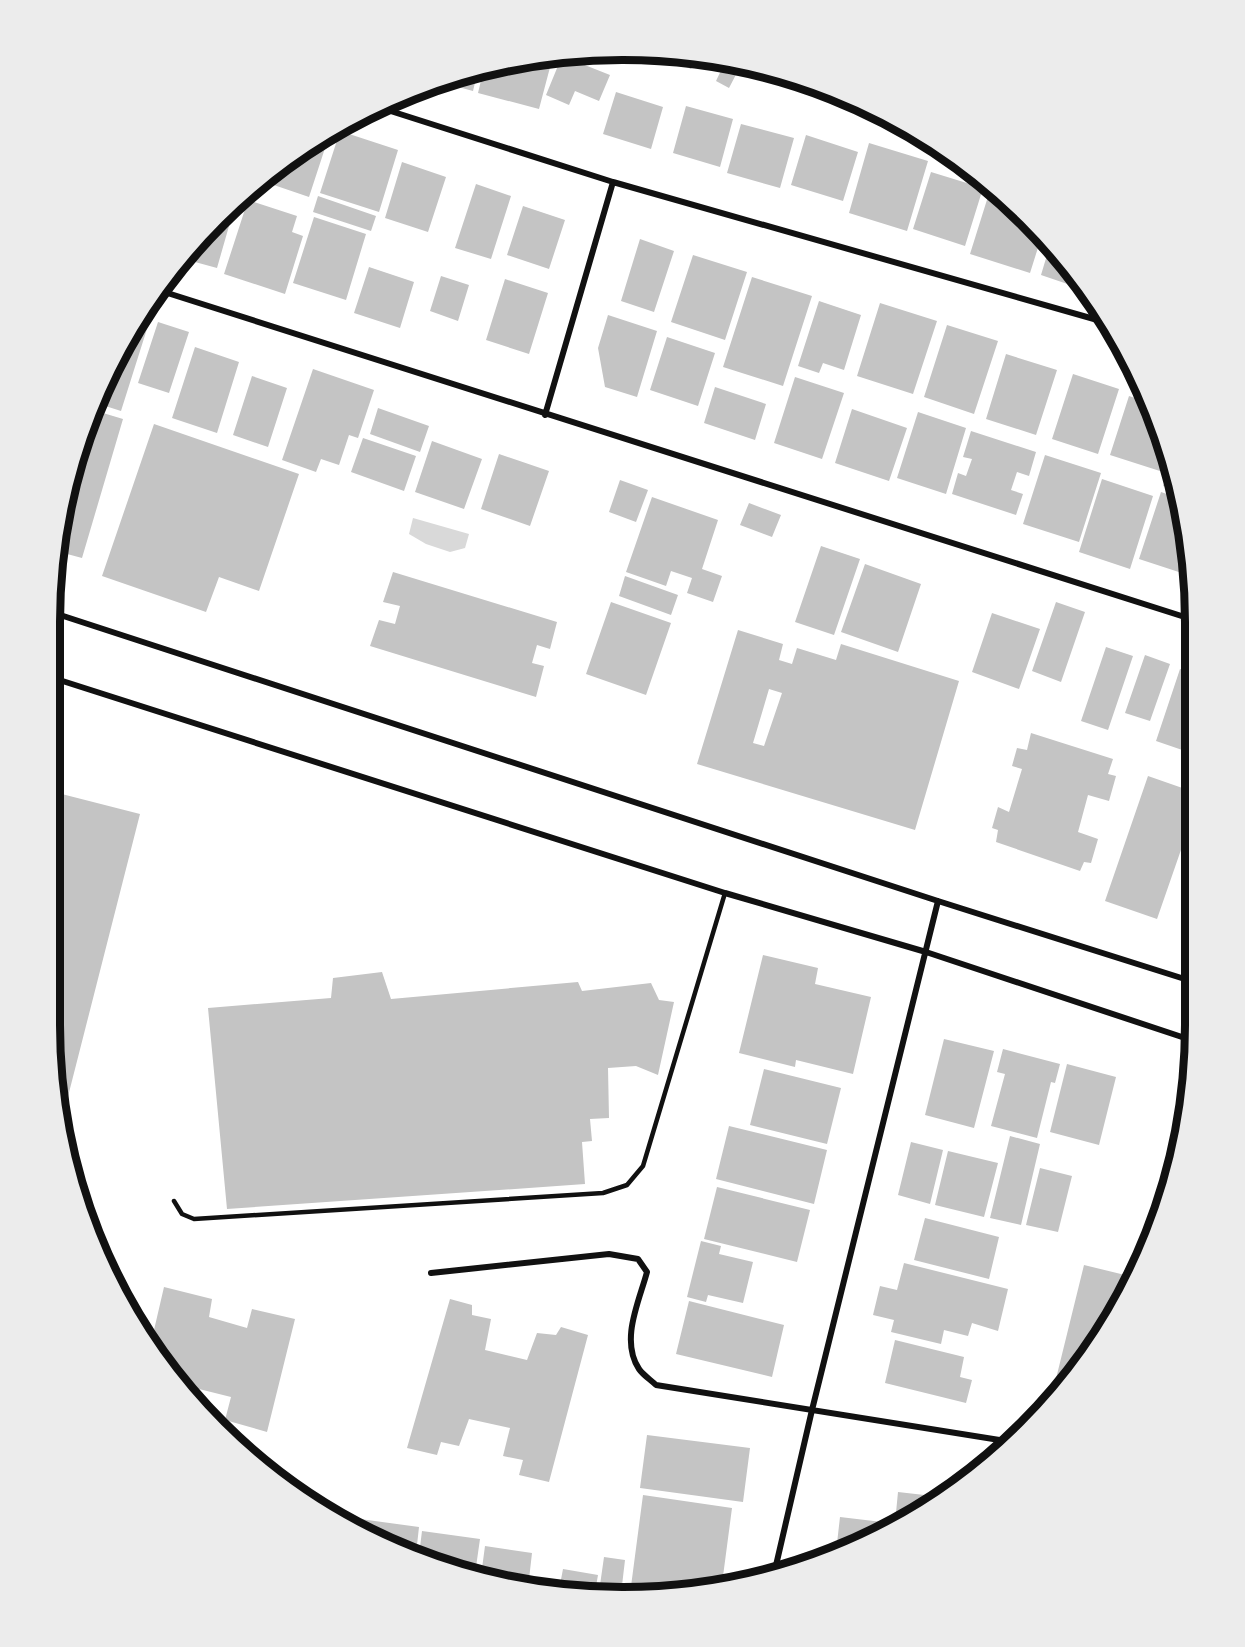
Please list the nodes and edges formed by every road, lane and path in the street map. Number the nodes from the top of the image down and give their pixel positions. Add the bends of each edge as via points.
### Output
1 (390, 111) edge
2 (613, 182) junction
3 (167, 293) edge
4 (1096, 320) edge
5 (545, 415) junction
6 (60, 615) edge
7 (1185, 617) edge
8 (60, 680) edge
9 (724, 893) junction
10 (938, 901) junction
11 (926, 952) junction
12 (1185, 979) edge
13 (1185, 1038) edge
14 (174, 1201) dead end
15 (431, 1273) dead end
16 (812, 1410) junction
17 (1000, 1440) edge
18 (776, 1565) edge

1 - 2 street
2 - 4 street
2 - 5 street
3 - 5 street
5 - 7 street
6 - 10 street
8 - 9 street
9 - 11 street
9 - 14 lane via 643,1166 627,1185 603,1193 194,1219 182,1214
10 - 11 street
10 - 12 street
11 - 13 street
11 - 16 street
15 - 16 street via 609,1254 638,1259 647,1272 630,1335 632,1354 639,1370 656,1385
16 - 17 street
16 - 18 street

